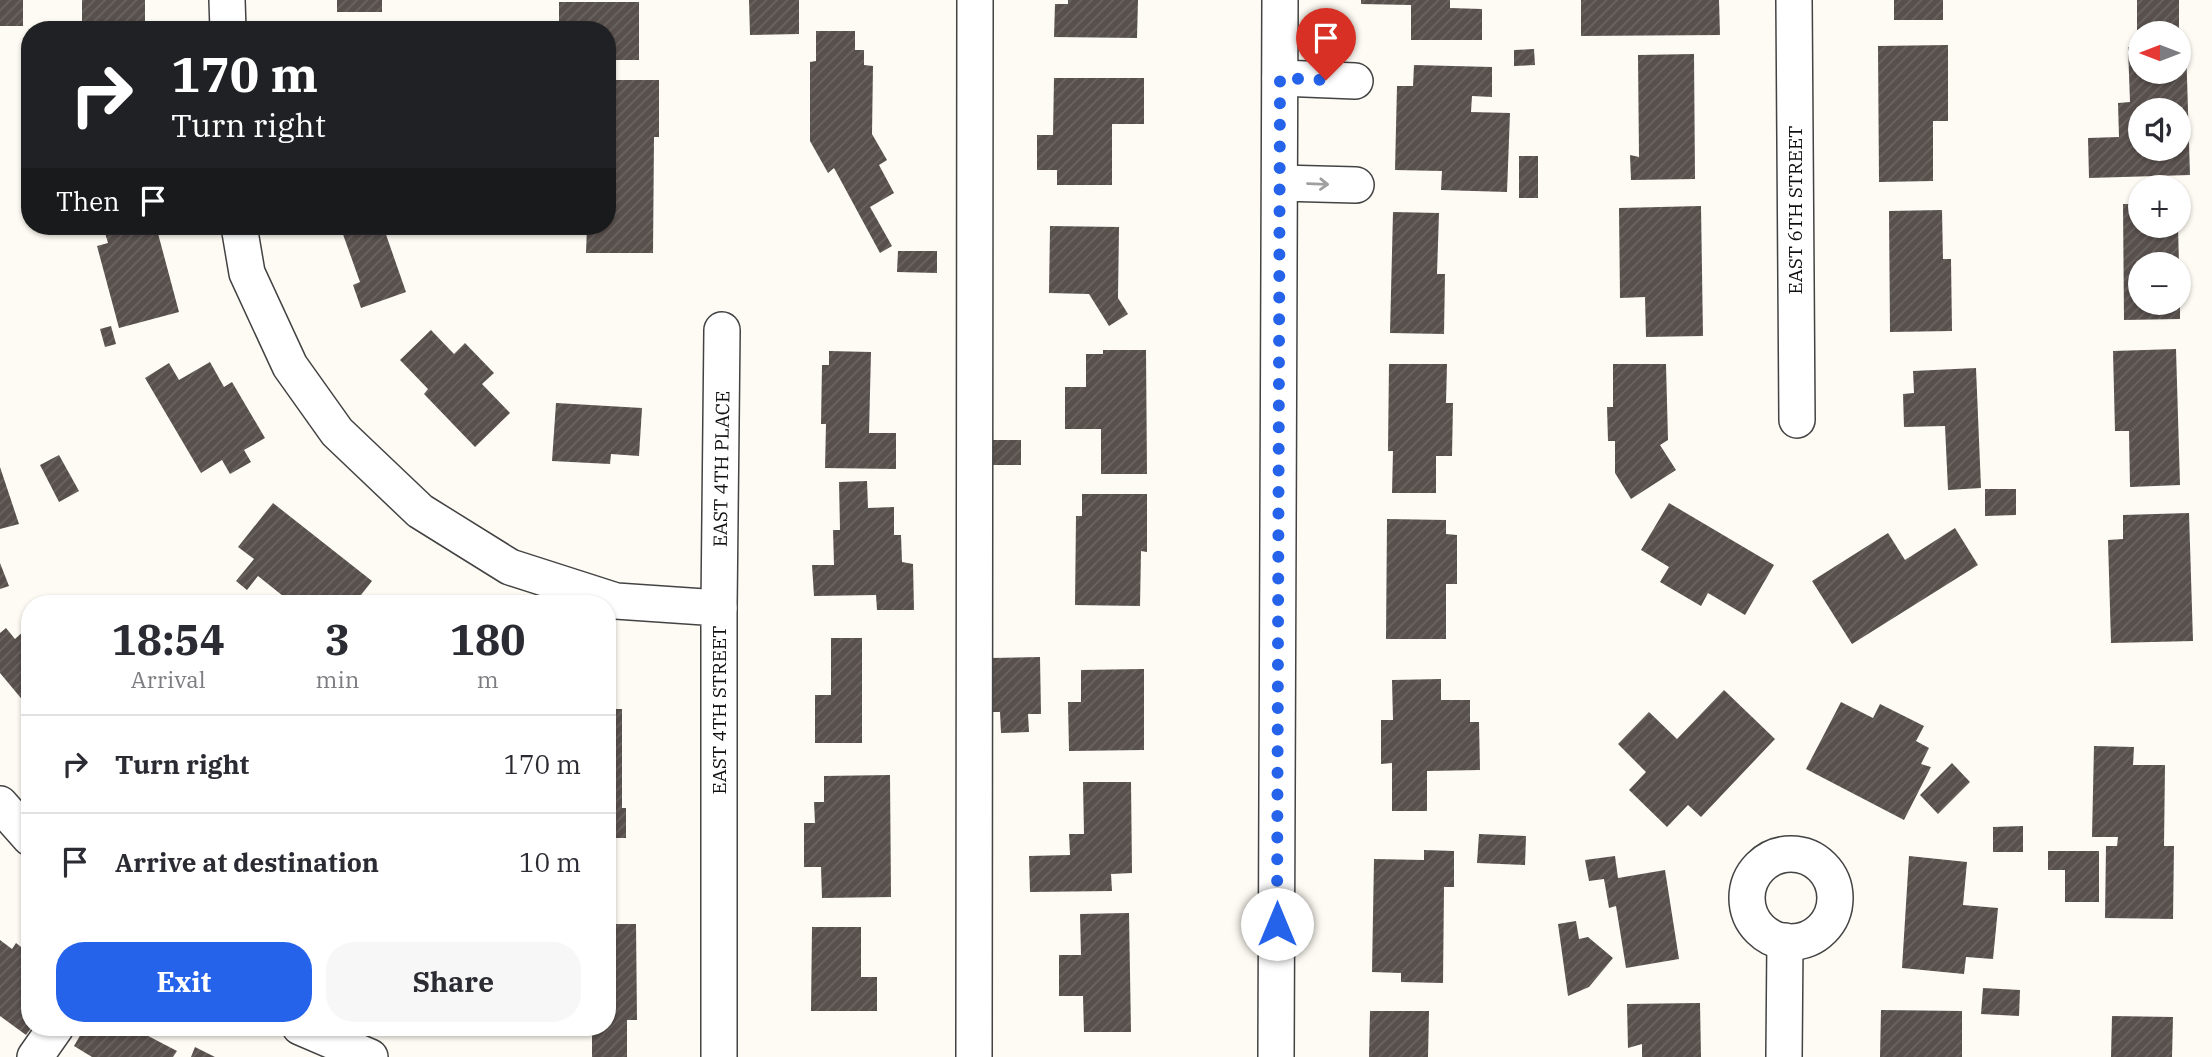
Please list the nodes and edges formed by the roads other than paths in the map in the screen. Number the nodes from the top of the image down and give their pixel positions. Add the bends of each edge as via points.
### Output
1 (228, 0) edge
2 (975, 0) edge
3 (1280, 0) edge
4 (1794, 0) edge
5 (228, 21) edge
6 (1280, 78) junction
7 (1355, 81) dead end
8 (1280, 183) junction
9 (1356, 185) dead end
10 (241, 235) edge
11 (722, 330) dead end
12 (1797, 420) dead end
13 (597, 595) edge
14 (616, 601) edge
15 (719, 608) junction
16 (0, 804) edge
17 (21, 828) edge
18 (1785, 941) dead end
19 (50, 1036) edge
20 (321, 1036) edge
21 (35, 1057) edge
22 (370, 1057) edge
23 (719, 1057) edge
24 (974, 1057) edge
25 (1276, 1057) edge
26 (1784, 1057) edge

1 - 5 street
2 - 24 street
3 - 6 street
4 - 12 street, EAST 6TH STREET
6 - 7 street
6 - 8 street
8 -> 9 street
8 - 25 street
10 - 13 street, EAST 4TH STREET via 247,273 290,366 337,432 420,511 510,566
11 - 15 street, EAST 4TH PLACE
14 - 15 street, EAST 4TH STREET
15 - 23 street, EAST 4TH STREET
16 - 17 street
18 - 26 street
19 - 21 street
20 - 22 street

